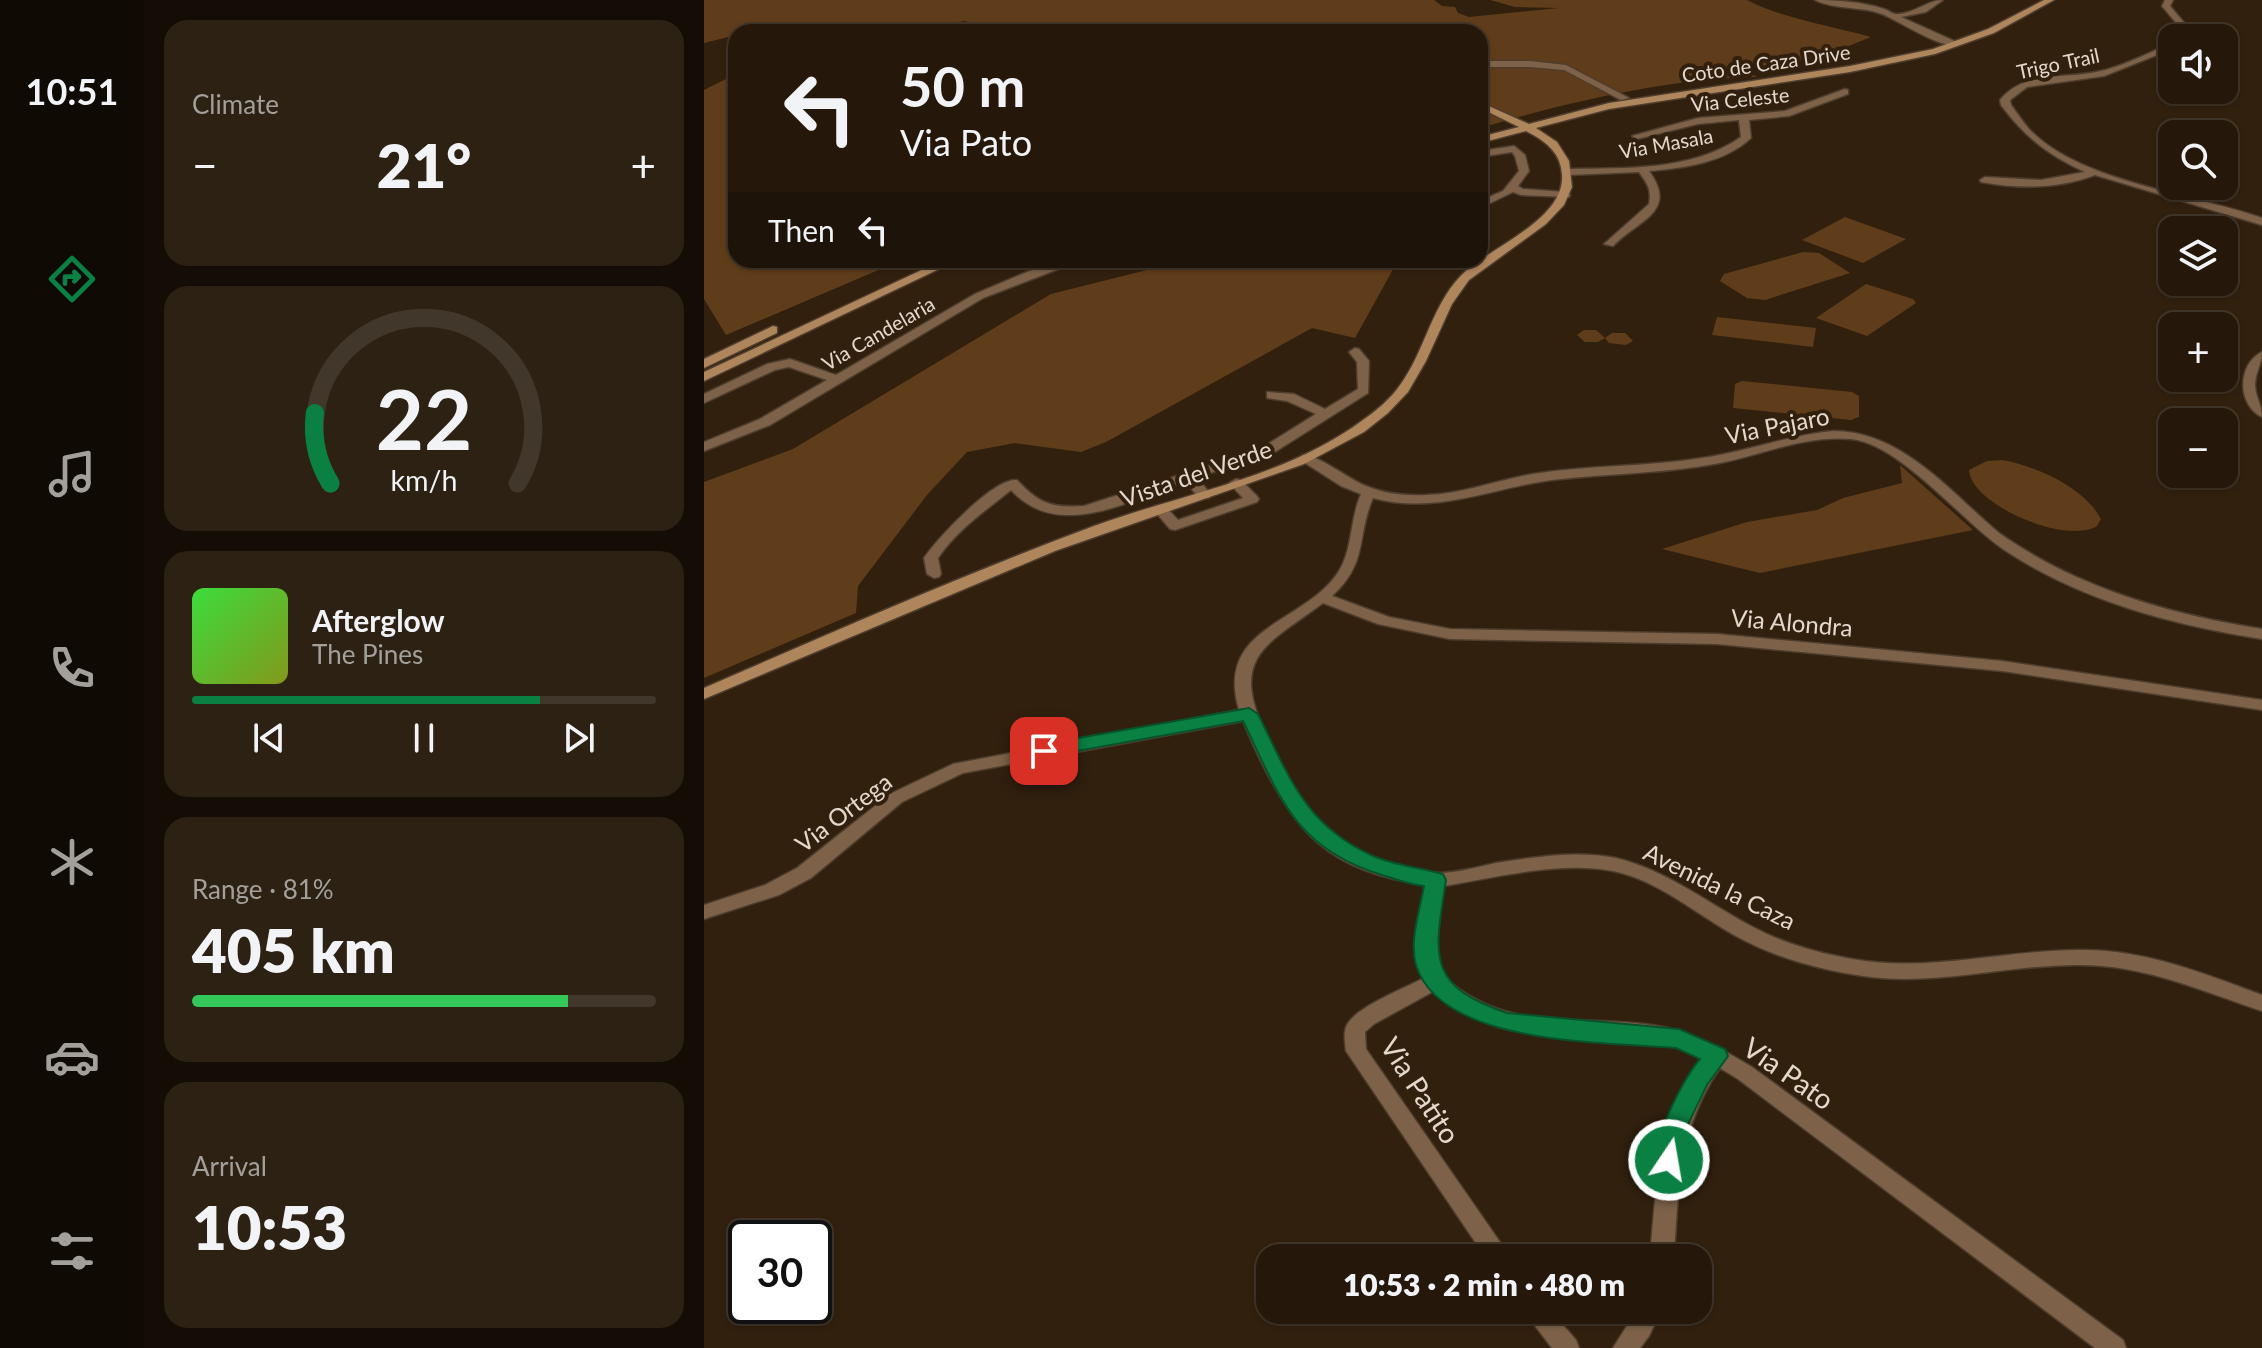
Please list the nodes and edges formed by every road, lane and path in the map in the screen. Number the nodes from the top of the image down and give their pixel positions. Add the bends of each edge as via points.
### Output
1 (1819, 0) edge
2 (1939, 0) edge
3 (2034, 0) edge
4 (2050, 0) edge
5 (2169, 0) edge
6 (1896, 16) junction
7 (2181, 24) edge
8 (1952, 42) junction
9 (2158, 51) edge
10 (1488, 64) edge
11 (1845, 92) dead end
12 (1624, 98) junction
13 (1488, 109) edge
14 (1744, 119) junction
15 (1523, 127) junction
16 (1488, 132) edge
17 (1637, 136) dead end
18 (1488, 138) edge
19 (1488, 153) edge
20 (1642, 169) junction
21 (1569, 172) junction
22 (2095, 172) junction
23 (1985, 180) dead end
24 (1513, 187) junction
25 (1565, 195) junction
26 (1488, 201) edge
27 (2262, 222) edge
28 (1609, 244) dead end
29 (1488, 260) edge
30 (914, 268) edge
31 (935, 268) edge
32 (1040, 268) edge
33 (1479, 268) edge
34 (1355, 352) dead end
35 (2262, 356) edge
36 (704, 364) edge
37 (704, 377) edge
38 (837, 380) junction
39 (1271, 395) dead end
40 (704, 399) edge
41 (2262, 413) edge
42 (1326, 414) junction
43 (704, 447) edge
44 (1307, 458) junction
45 (1188, 476) junction
46 (1236, 483) junction
47 (1368, 494) junction
48 (1204, 495) junction
49 (1160, 509) junction
50 (934, 574) dead end
51 (1321, 597) junction
52 (2262, 634) edge
53 (704, 694) edge
54 (2262, 705) edge
55 (1249, 714) junction
56 (1436, 880) junction
57 (704, 912) edge
58 (1436, 981) junction
59 (2262, 1003) edge
60 (1717, 1056) junction
61 (1489, 1244) edge
62 (1663, 1244) edge
63 (1547, 1324) edge
64 (1643, 1324) edge
65 (1567, 1348) edge
66 (1625, 1348) edge
67 (2114, 1348) edge

1 - 6 street
2 - 6 street
3 - 8 main road, Coto de Caza Drive
4 - 8 main road, Coto de Caza Drive via 2003,26
5 - 7 street via 2166,6
6 - 8 street
8 - 12 main road, Coto de Caza Drive via 1853,63
8 - 15 main road, Coto de Caza Drive via 1859,67 1609,106
9 - 22 street, Trigo Trail via 2099,74 2036,82 2008,95 2010,112 2041,145
10 - 12 street via 1566,68
11 - 14 street, Via Celeste via 1802,110
12 - 15 main road, Coto de Caza Drive
13 - 15 main road
14 - 17 street, Via Celeste via 1698,121
14 - 20 street, Via Masala via 1746,138 1733,148
15 - 16 main road, Coto de Caza Drive
15 - 18 main road, Coto de Caza Drive
15 - 21 main road via 1556,150
19 - 24 street via 1508,149 1520,155 1524,171
20 - 21 street, Via Masala
20 - 28 street via 1658,198
21 - 25 main road
22 - 23 street via 2046,184
22 - 27 street, Trigo Trail
24 - 25 street
24 - 26 street
25 - 29 main road, Vista del Verde via 1548,216
30 - 36 main road
31 - 37 main road
32 - 38 street, Via Candelaria via 979,296
33 - 44 main road, Vista del Verde via 1450,295 1405,388 1361,429
34 - 42 street via 1363,361 1364,390
35 - 41 street via 2248,383
38 - 40 street via 790,363
38 - 43 street, Via Candelaria via 765,422
39 - 42 street via 1290,397
42 - 45 street via 1265,452
44 - 46 main road, Vista del Verde
44 - 47 street, Via Pajaro
45 - 48 street
45 - 50 street via 1101,508 1059,511 1037,506 1012,483 977,508 938,548 931,558
46 - 48 main road, Vista del Verde
46 - 49 street via 1252,499 1175,526
47 - 51 street via 1347,571
47 - 52 street, Via Pajaro via 1449,496 1536,478 1705,461 1820,434 1856,435 1890,449 1975,522 2043,567 2183,620
48 - 49 main road, Vista del Verde
49 - 53 main road, Vista del Verde via 959,585
51 - 54 street, Via Alondra via 1368,618 1439,633 1717,639 2002,666
51 - 55 street, Avenida la Caza via 1262,639 1248,657 1243,694
55 - 56 street, Avenida la Caza via 1289,794 1306,822 1324,838 1365,862
55 - 57 street, Via Ortega via 959,768 896,798 804,873 772,890
56 - 58 street via 1425,943
56 - 59 street, Avenida la Caza via 1586,860 1649,876 1746,933 1789,950 1862,968 1908,972 2082,957 2128,960
58 - 60 street, Via Pato via 1474,1011 1507,1023 1679,1039
58 - 61 street, Via Patito via 1367,1018 1355,1029 1356,1051
60 - 62 street via 1698,1078 1677,1122
60 - 67 street, Via Pato
63 - 65 street
64 - 66 street

